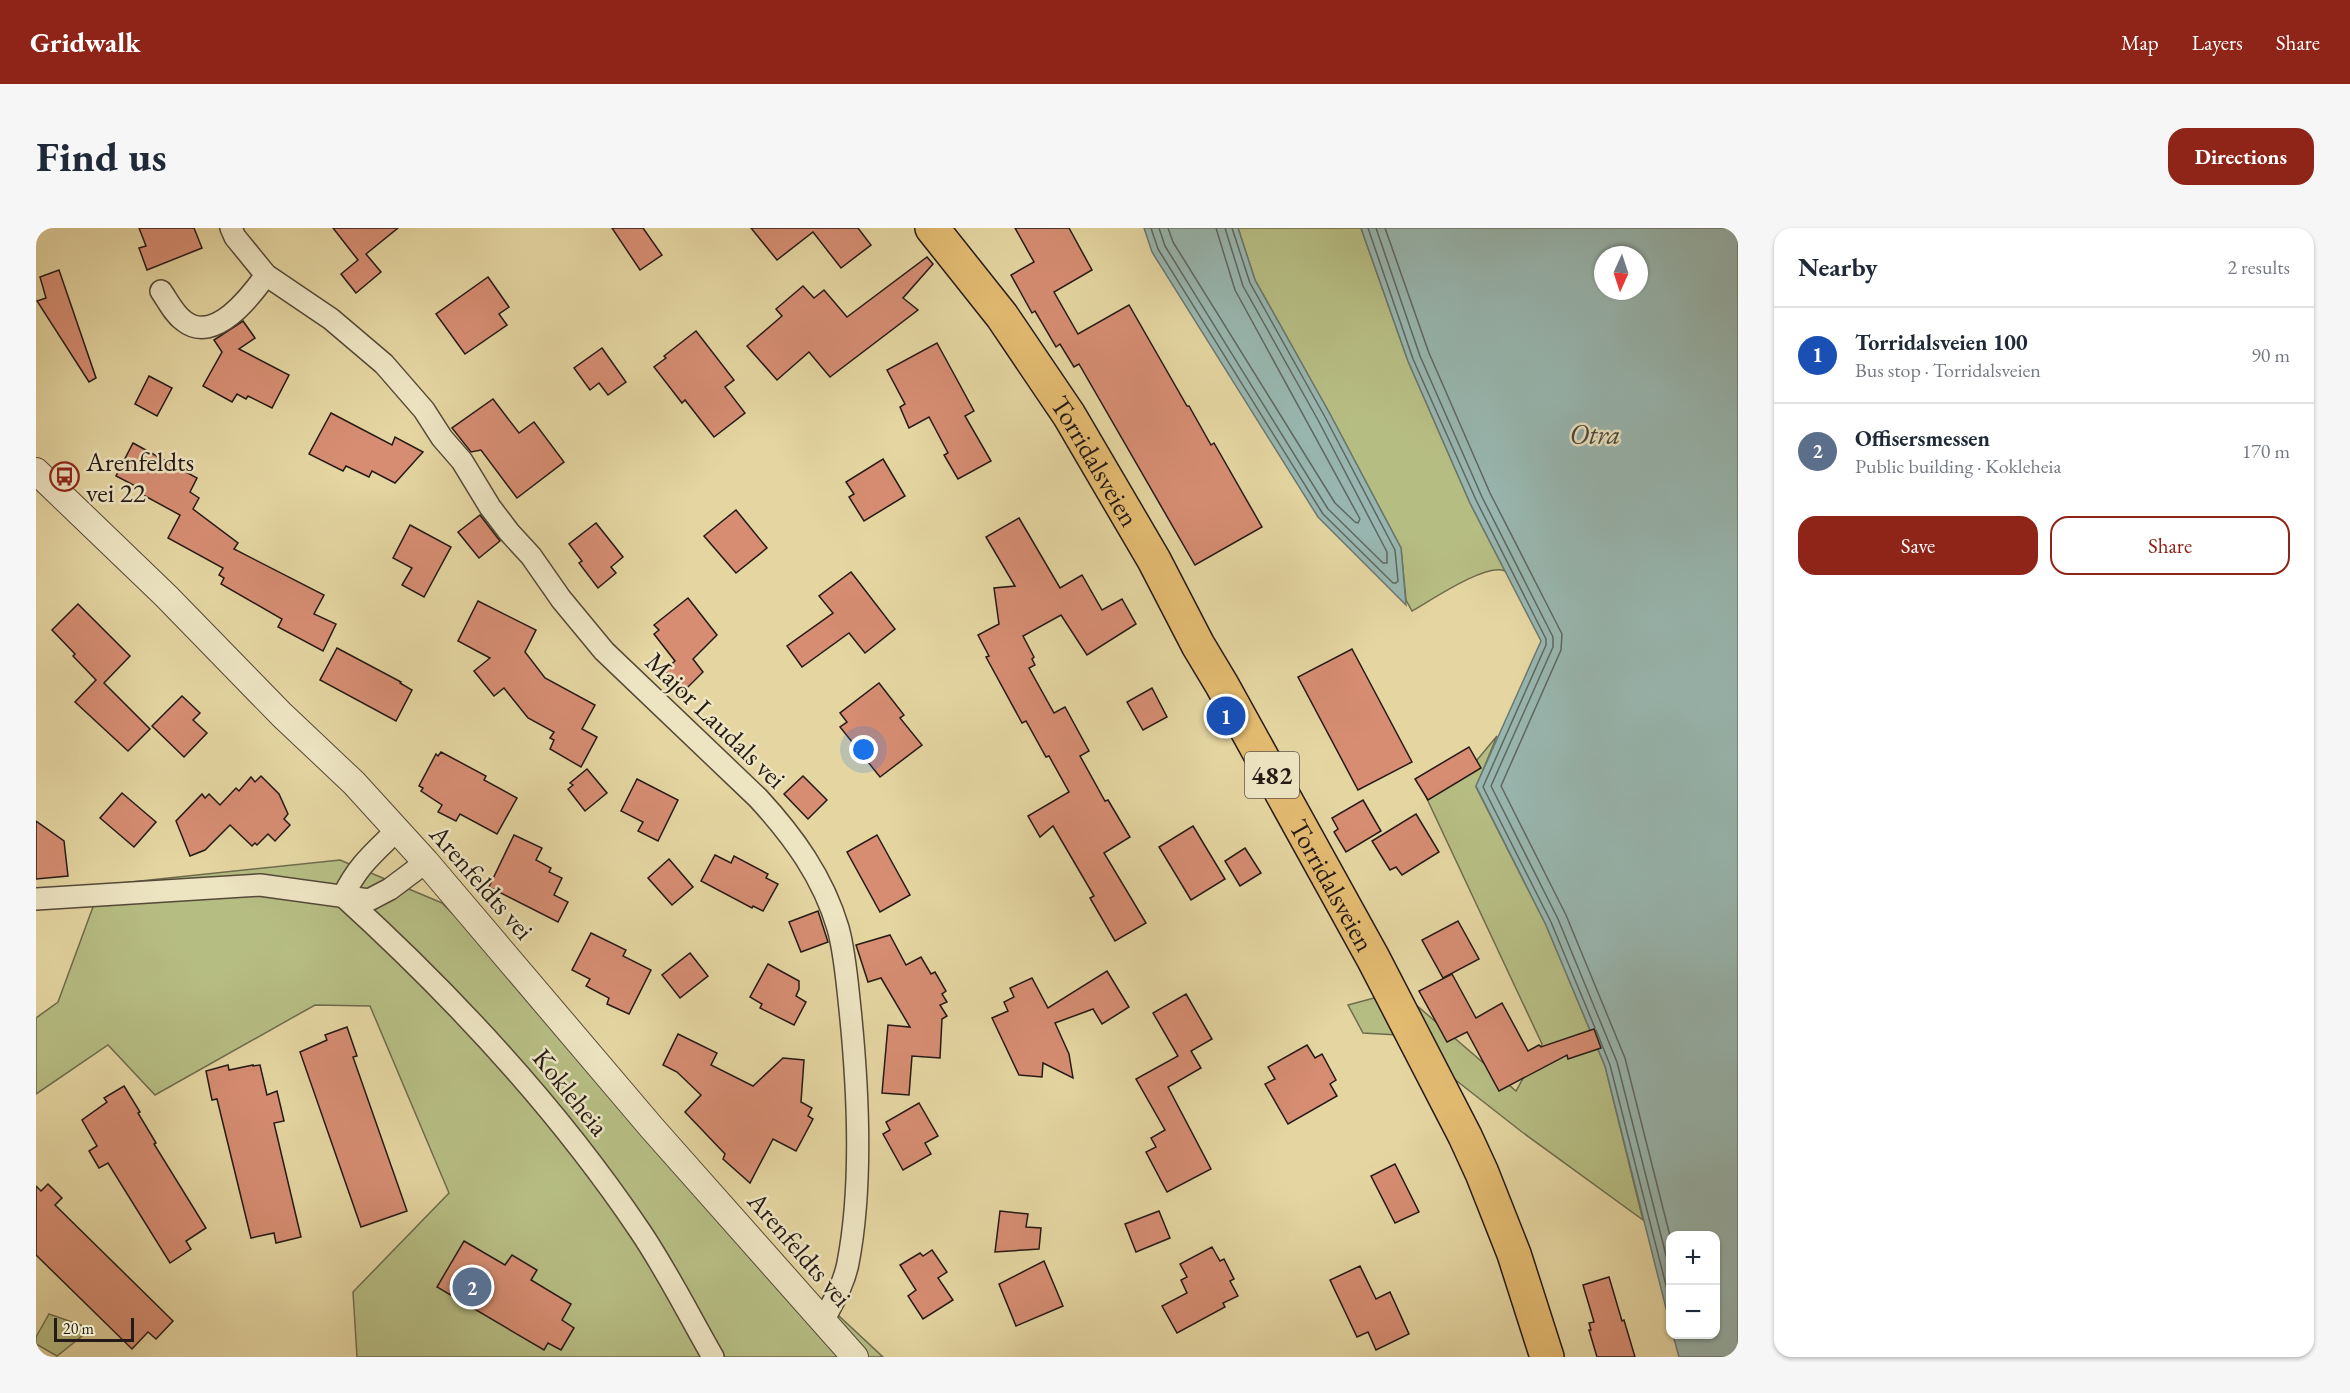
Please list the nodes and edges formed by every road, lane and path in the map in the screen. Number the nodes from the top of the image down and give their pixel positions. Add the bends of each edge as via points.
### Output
1 (231, 228) edge
2 (932, 228) edge
3 (266, 275) junction
4 (161, 291) dead end
5 (36, 471) edge
6 (397, 830) junction
7 (426, 862) junction
8 (343, 896) junction
9 (36, 899) edge
10 (823, 1321) junction
11 (713, 1357) edge
12 (855, 1357) edge
13 (1547, 1357) edge

1 - 3 street, Major Laudals vei
2 - 13 main road, Torridalsveien / 482 via 1002,316 1069,415 1154,560 1373,958 1482,1173 1514,1254
3 - 4 street via 233,314 212,326 196,327 184,322
3 - 10 street, Major Laudals vei via 331,318 384,364 462,461 508,532 604,651 782,823 819,880 838,928 847,977 855,1058 856,1147 848,1263
5 - 6 street, Arenfeldts vei via 354,783
6 - 7 street, Arenfeldts vei
6 - 8 street via 363,862
7 - 8 street via 369,900
7 - 10 street, Arenfeldts vei via 652,1128
8 - 9 street via 260,885
8 - 11 street, Kokleheia via 448,995 532,1088 642,1233
10 - 12 street, Arenfeldts vei

